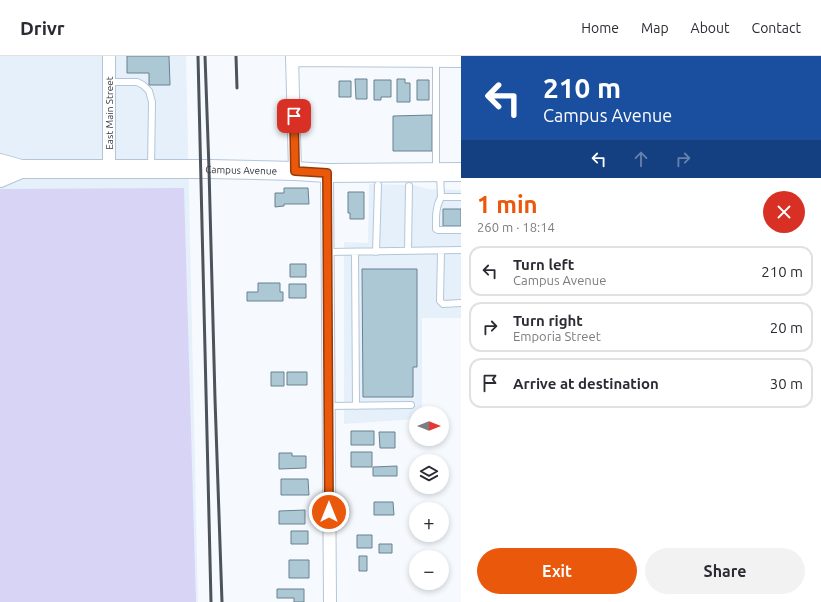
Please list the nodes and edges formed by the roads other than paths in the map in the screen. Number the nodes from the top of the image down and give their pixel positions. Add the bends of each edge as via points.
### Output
1 (109, 56) edge
2 (292, 58) edge
3 (436, 59) edge
4 (461, 61) edge
5 (109, 82) junction
6 (0, 163) edge
7 (21, 169) junction
8 (109, 170) junction
9 (151, 170) junction
10 (295, 171) junction
11 (438, 172) junction
12 (461, 172) edge
13 (327, 173) junction
14 (0, 178) edge
15 (378, 185) dead end
16 (410, 186) dead end
17 (441, 197) junction
18 (461, 197) edge
19 (461, 230) edge
20 (461, 250) edge
21 (408, 251) junction
22 (441, 251) junction
23 (328, 252) junction
24 (355, 252) junction
25 (376, 252) junction
26 (461, 303) edge
27 (329, 406) junction
28 (356, 406) junction
29 (409, 406) edge
30 (330, 602) edge

1 - 5 street, East Main Street
2 - 3 street
2 - 10 street
3 - 4 street
3 - 11 lane
5 - 8 street, East Main Street
5 - 9 lane via 137,82 149,92 152,102
6 - 7 street, Campus Avenue
7 - 8 street, Campus Avenue
7 - 14 street, Campus Avenue
8 - 9 street, Campus Avenue
9 - 10 street, Campus Avenue
10 - 13 street, Campus Avenue
11 - 12 street, Campus Avenue
11 - 13 street, Campus Avenue
11 - 17 lane
13 - 23 street
15 - 25 lane
16 - 21 lane
17 - 18 lane
17 - 19 lane via 436,212 436,229
20 - 22 lane
21 - 22 lane
21 - 25 lane
22 - 26 lane via 440,301 443,304
23 - 24 lane
23 - 27 street
24 - 25 lane
24 - 28 lane
27 - 28 lane
27 - 30 street
28 - 29 lane

